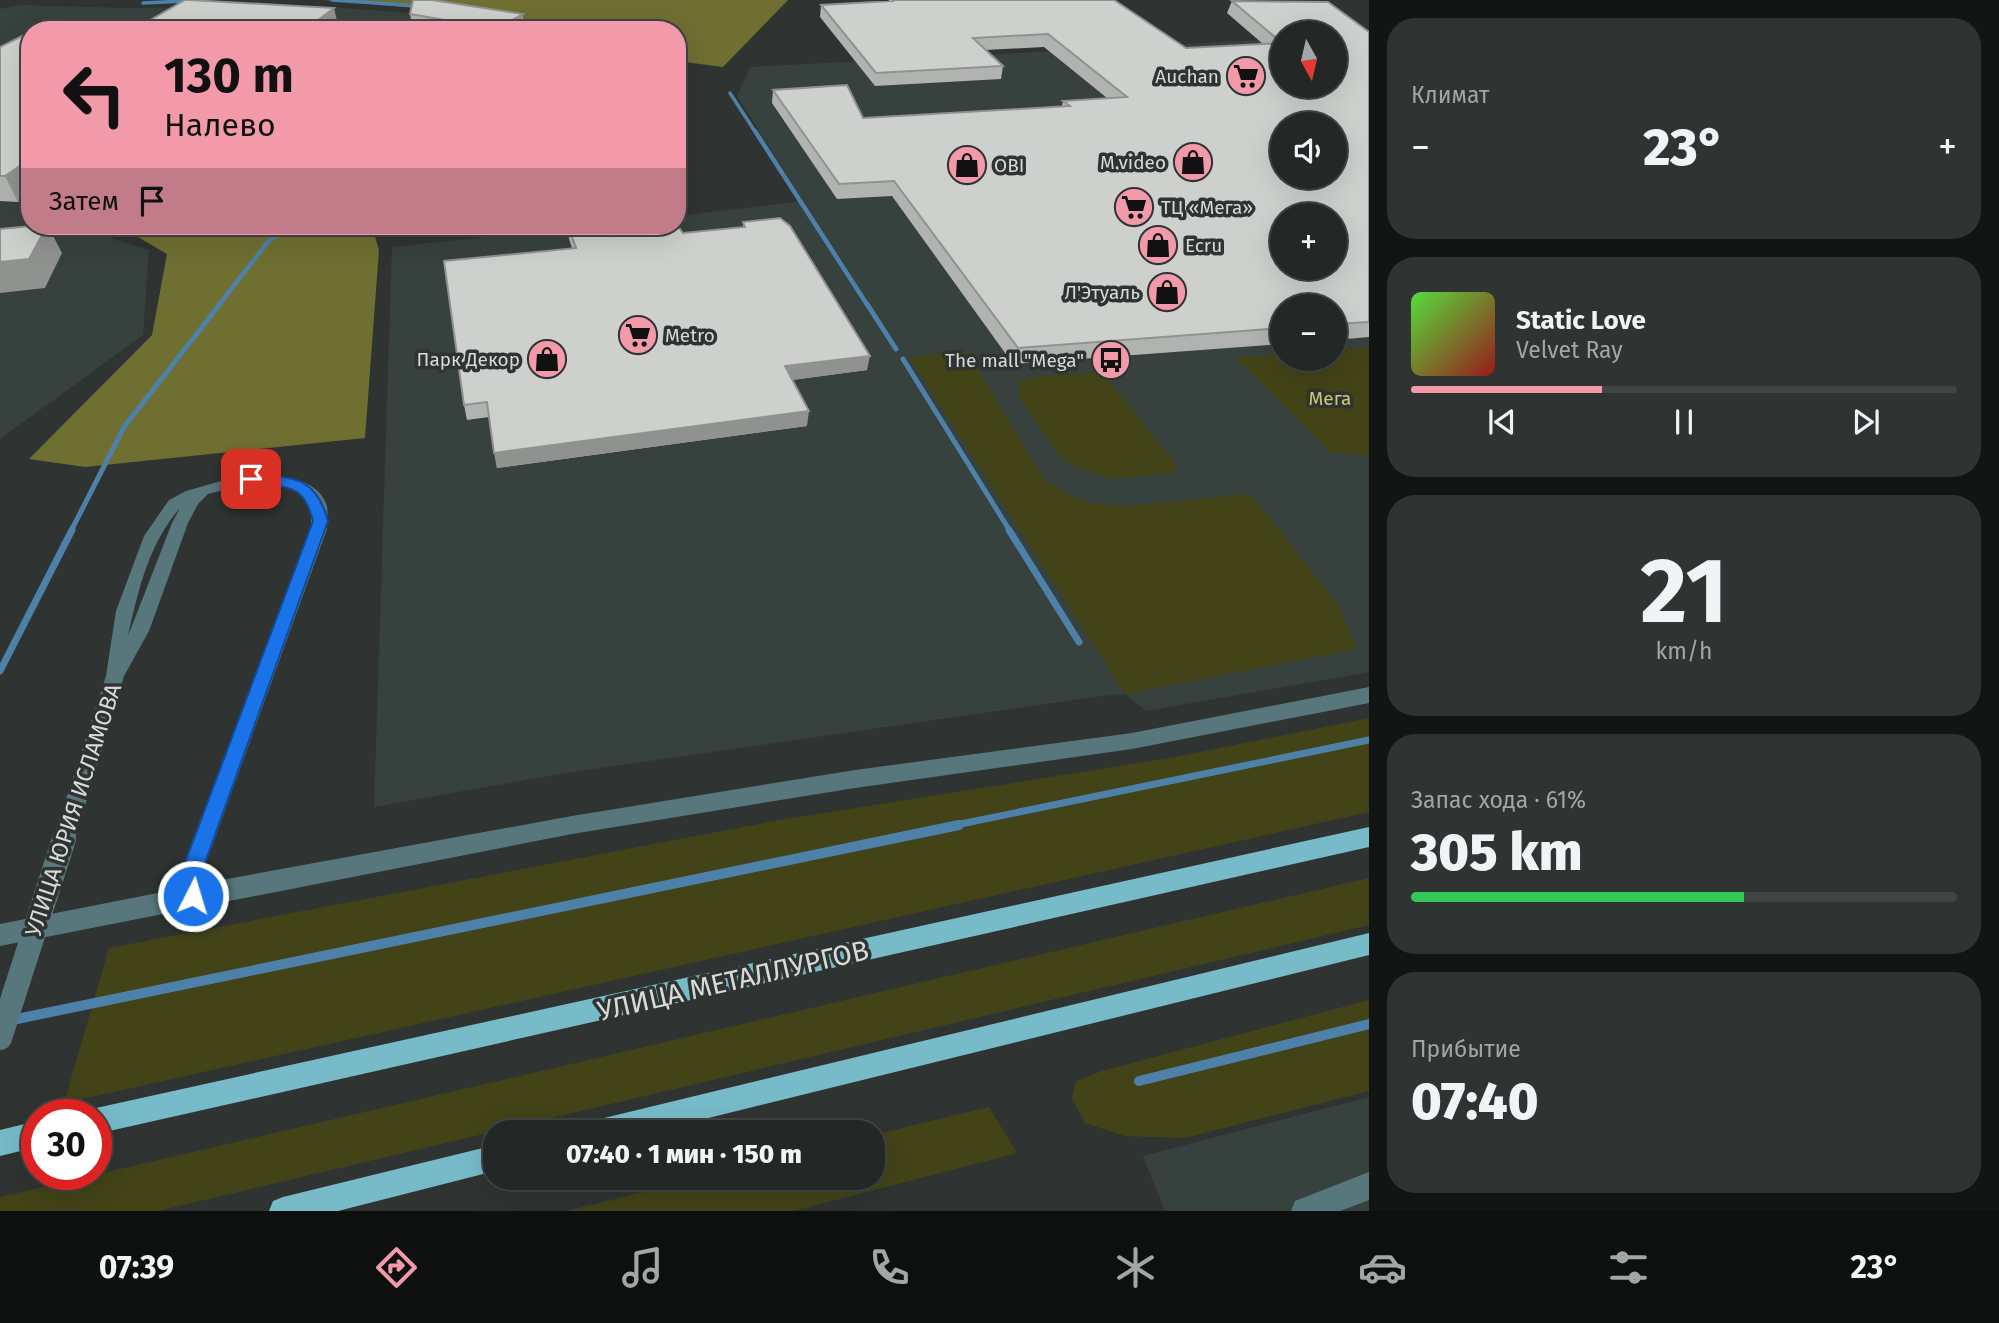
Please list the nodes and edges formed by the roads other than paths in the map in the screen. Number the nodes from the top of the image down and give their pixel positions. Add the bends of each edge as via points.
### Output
1 (219, 485) junction
2 (115, 676) junction
3 (1369, 695) edge
4 (1369, 837) edge
5 (193, 896) junction
6 (0, 935) edge
7 (1369, 944) edge
8 (0, 1038) edge
9 (112, 1117) edge
10 (649, 1120) edge
11 (21, 1138) edge
12 (0, 1143) edge
13 (483, 1161) edge
14 (1369, 1186) edge
15 (283, 1211) edge
16 (1305, 1211) edge

1 - 2 street, УЛИЦА ЮРИЯ ИСЛАМОВА via 199,495 187,508 140,631
1 - 2 street via 178,502 156,526 118,632
1 - 5 street via 264,478 294,484 315,500 320,521 196,860
2 - 8 street, УЛИЦА ЮРИЯ ИСЛАМОВА, bridge
3 - 5 street via 1132,741 855,779 572,825
4 - 9 main road, УЛИЦА МЕТАЛЛУРГОВ
5 - 6 street
7 - 10 main road
11 - 12 main road
13 - 15 main road
14 - 16 street

